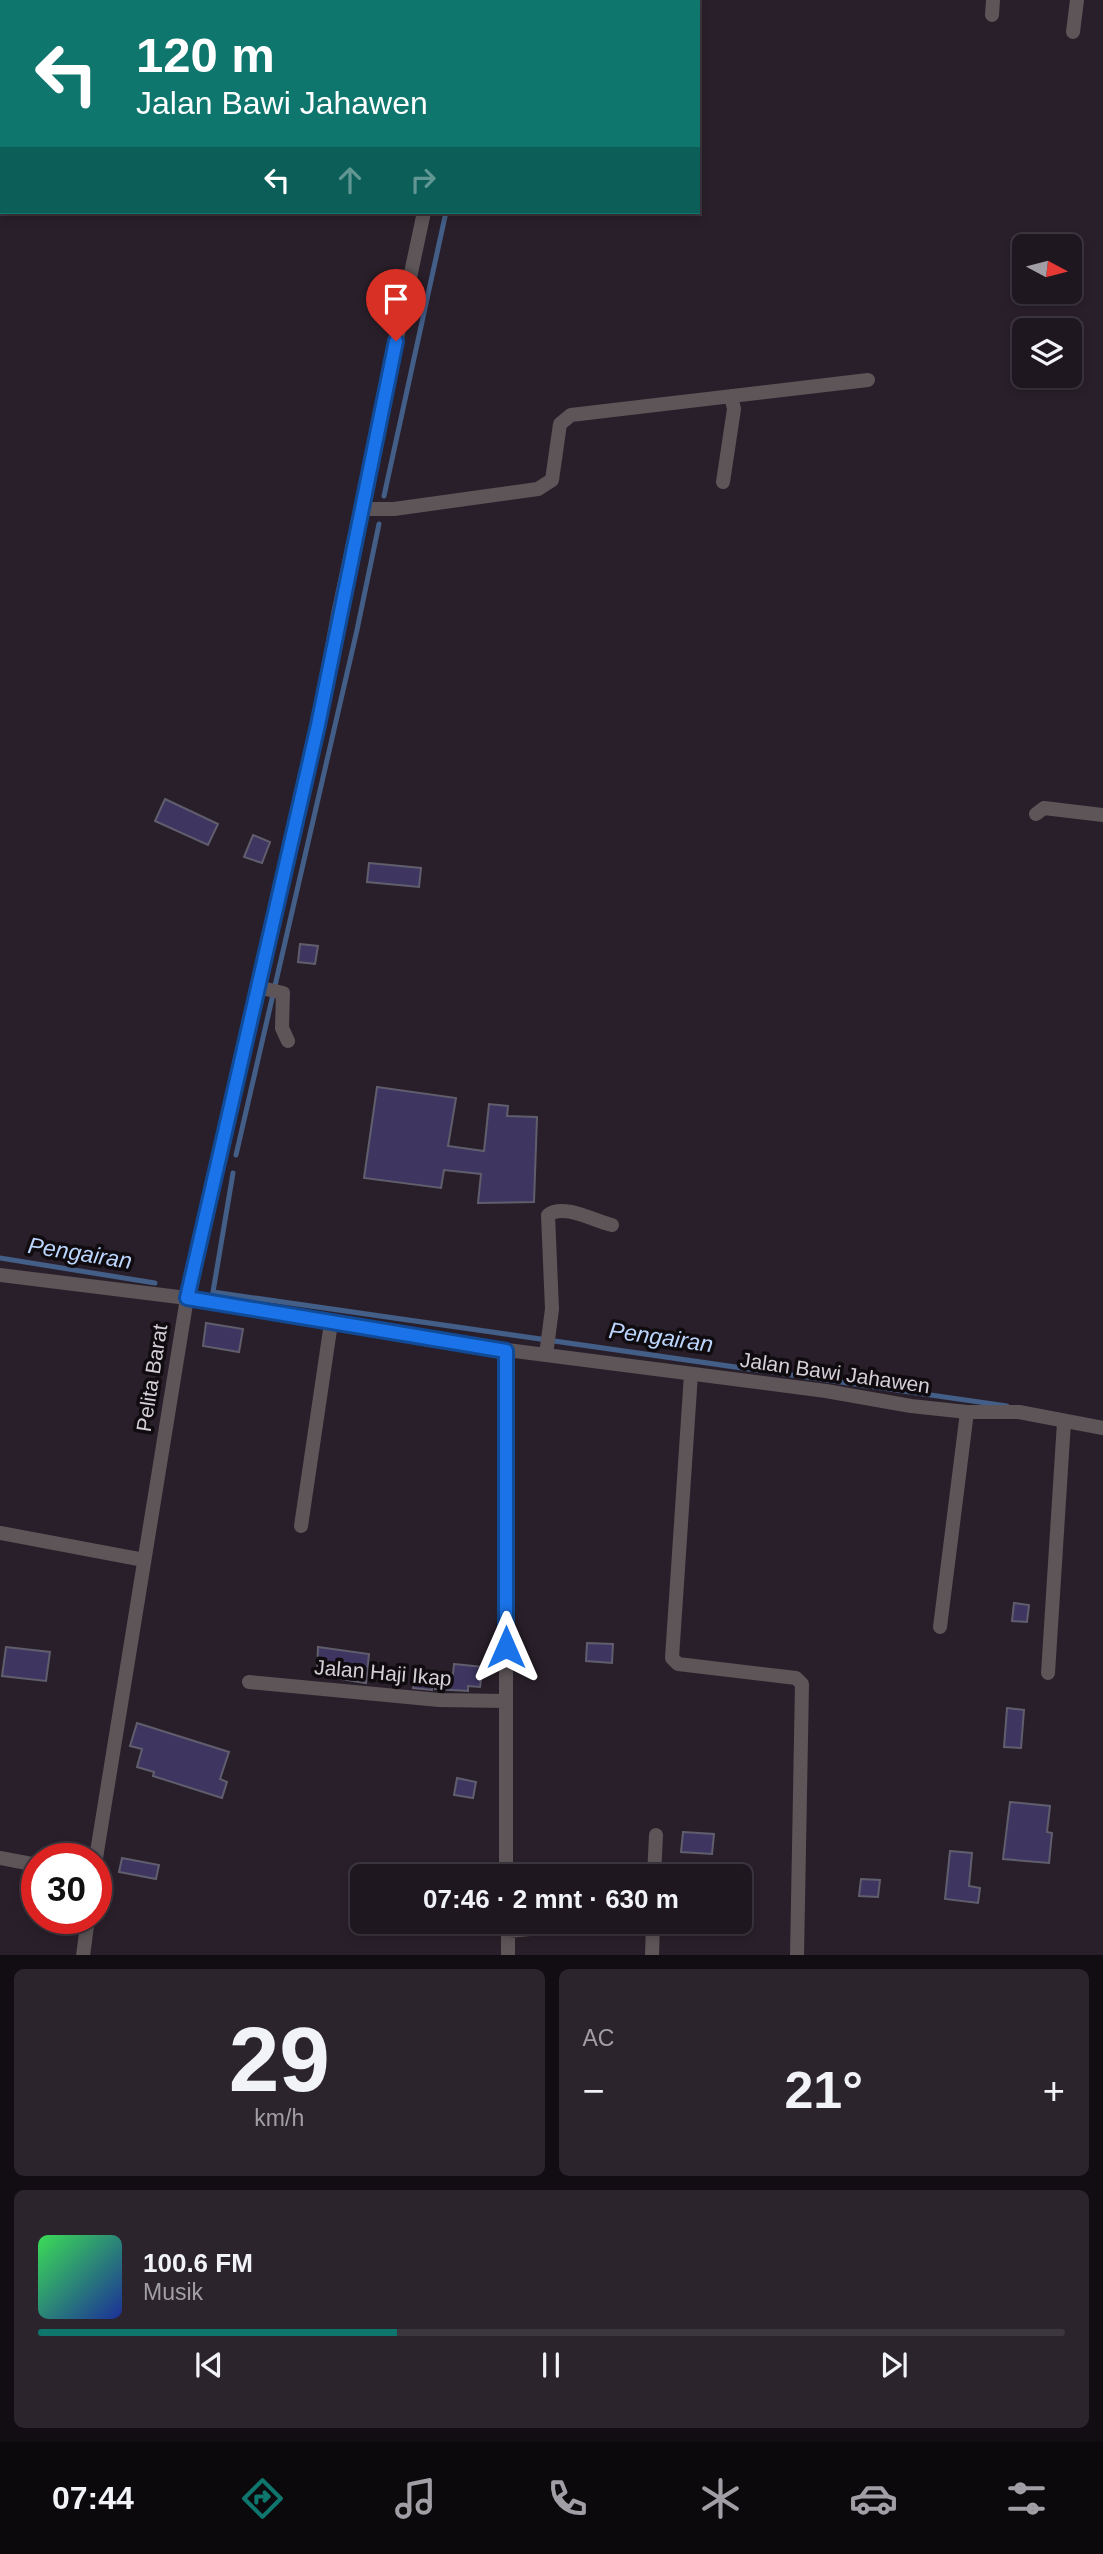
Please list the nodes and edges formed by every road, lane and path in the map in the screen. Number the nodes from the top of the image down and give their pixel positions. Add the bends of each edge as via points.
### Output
1 (1077, 0) edge
2 (1073, 32) dead end
3 (424, 214) edge
4 (868, 380) dead end
5 (731, 396) junction
6 (723, 482) dead end
7 (360, 509) junction
8 (1036, 814) dead end
9 (1103, 815) edge
10 (258, 987) junction
11 (288, 1041) dead end
12 (611, 1225) dead end
13 (0, 1275) edge
14 (187, 1298) junction
15 (331, 1323) junction
16 (506, 1351) junction
17 (546, 1355) junction
18 (691, 1374) junction
19 (967, 1412) junction
20 (1063, 1422) junction
21 (1103, 1428) edge
22 (301, 1527) dead end
23 (0, 1533) edge
24 (144, 1560) junction
25 (940, 1627) dead end
26 (1048, 1673) dead end
27 (249, 1682) dead end
28 (506, 1701) junction
29 (656, 1835) dead end
30 (98, 1843) edge
31 (0, 1858) edge
32 (21, 1862) edge
33 (506, 1864) edge
34 (655, 1864) edge
35 (86, 1934) edge
36 (508, 1934) edge
37 (653, 1934) edge
38 (83, 1955) edge
39 (508, 1955) edge
40 (652, 1955) edge
41 (797, 1955) edge

1 - 2 street
3 - 7 street, Pelita Barat
4 - 5 street
5 - 6 street via 734,409
5 - 7 street via 566,417 560,424 552,480 538,489 394,509
7 - 10 street, Pelita Barat via 318,725
8 - 9 street via 1044,808
10 - 11 street via 283,993 282,1028
10 - 14 street, Pelita Barat
12 - 17 street via 563,1211 548,1215 552,1309
13 - 14 street, Jalan Bawi Jahawen
14 - 15 street, Jalan Bawi Jahawen
14 - 24 street, Pelita Barat
15 - 16 street, Jalan Bawi Jahawen
15 - 22 street
16 - 17 street, Jalan Bawi Jahawen
16 - 28 street
17 - 18 street, Jalan Bawi Jahawen
18 - 19 street, Jalan Bawi Jahawen
18 - 41 street via 672,1658 678,1664 796,1678 802,1684
19 - 20 street, Jalan Bawi Jahawen via 1019,1412
19 - 25 street
20 - 21 street, Jalan Bawi Jahawen
20 - 26 street
23 - 24 street
24 - 30 street, Pelita Barat
27 - 28 street, Jalan Haji Ikap via 439,1700
28 - 33 street
29 - 34 street
31 - 32 street
35 - 38 street
36 - 39 street
37 - 40 street

